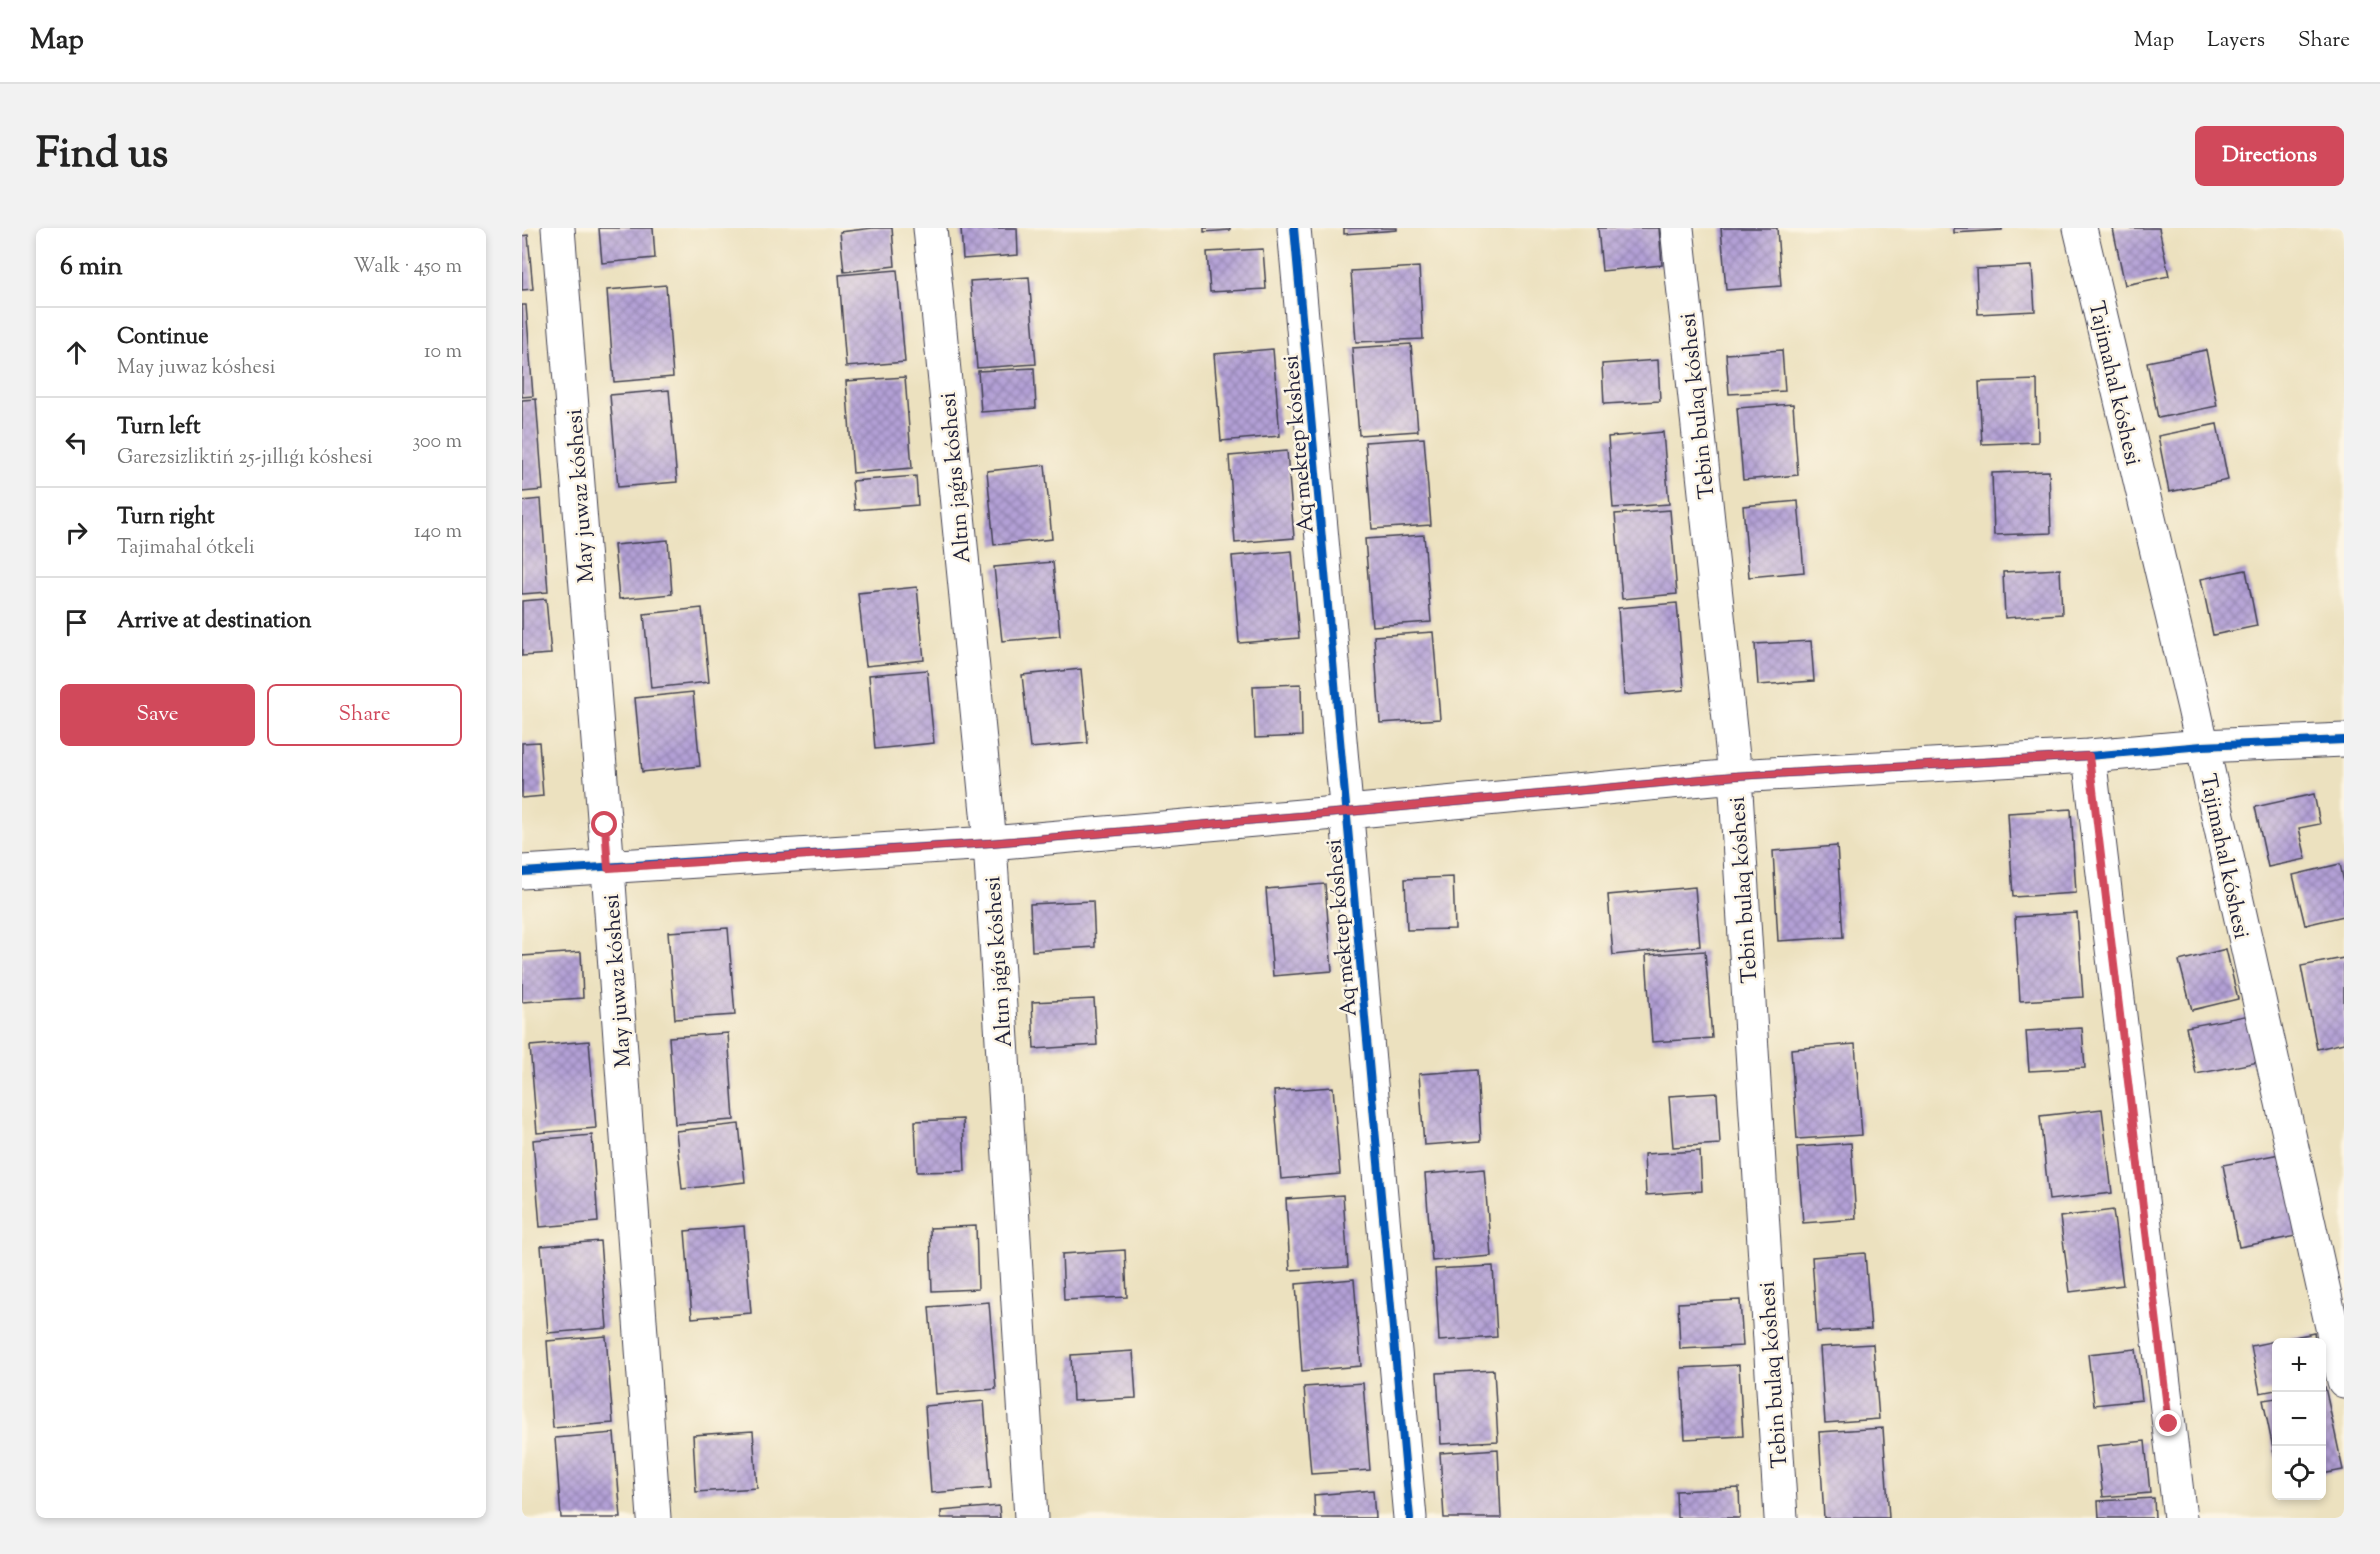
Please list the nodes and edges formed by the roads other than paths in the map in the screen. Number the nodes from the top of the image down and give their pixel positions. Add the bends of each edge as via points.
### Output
1 (558, 228) edge
2 (930, 228) edge
3 (1294, 228) edge
4 (1677, 228) edge
5 (2080, 228) edge
6 (2344, 740) edge
7 (2202, 746) junction
8 (2089, 756) junction
9 (1735, 776) junction
10 (1347, 812) junction
11 (990, 843) junction
12 (608, 868) junction
13 (522, 872) edge
14 (2344, 1381) edge
15 (654, 1518) edge
16 (1032, 1518) edge
17 (1410, 1518) edge
18 (1781, 1518) edge
19 (2180, 1518) edge

1 - 12 street, May juwaz kóshesi
2 - 11 street, Altın jaǵıs kóshesi
3 - 10 street, Aq mektep kóshesi
4 - 9 street, Tebin bulaq kóshesi
5 - 7 street, Tajimahal kóshesi
6 - 7 street
7 - 8 street
7 - 14 street, Tajimahal kóshesi
8 - 9 street
8 - 19 street
9 - 10 street
9 - 18 street, Tebin bulaq kóshesi
10 - 11 street
10 - 17 street, Aq mektep kóshesi
11 - 12 street
11 - 16 street, Altın jaǵıs kóshesi
12 - 13 street
12 - 15 street, May juwaz kóshesi

